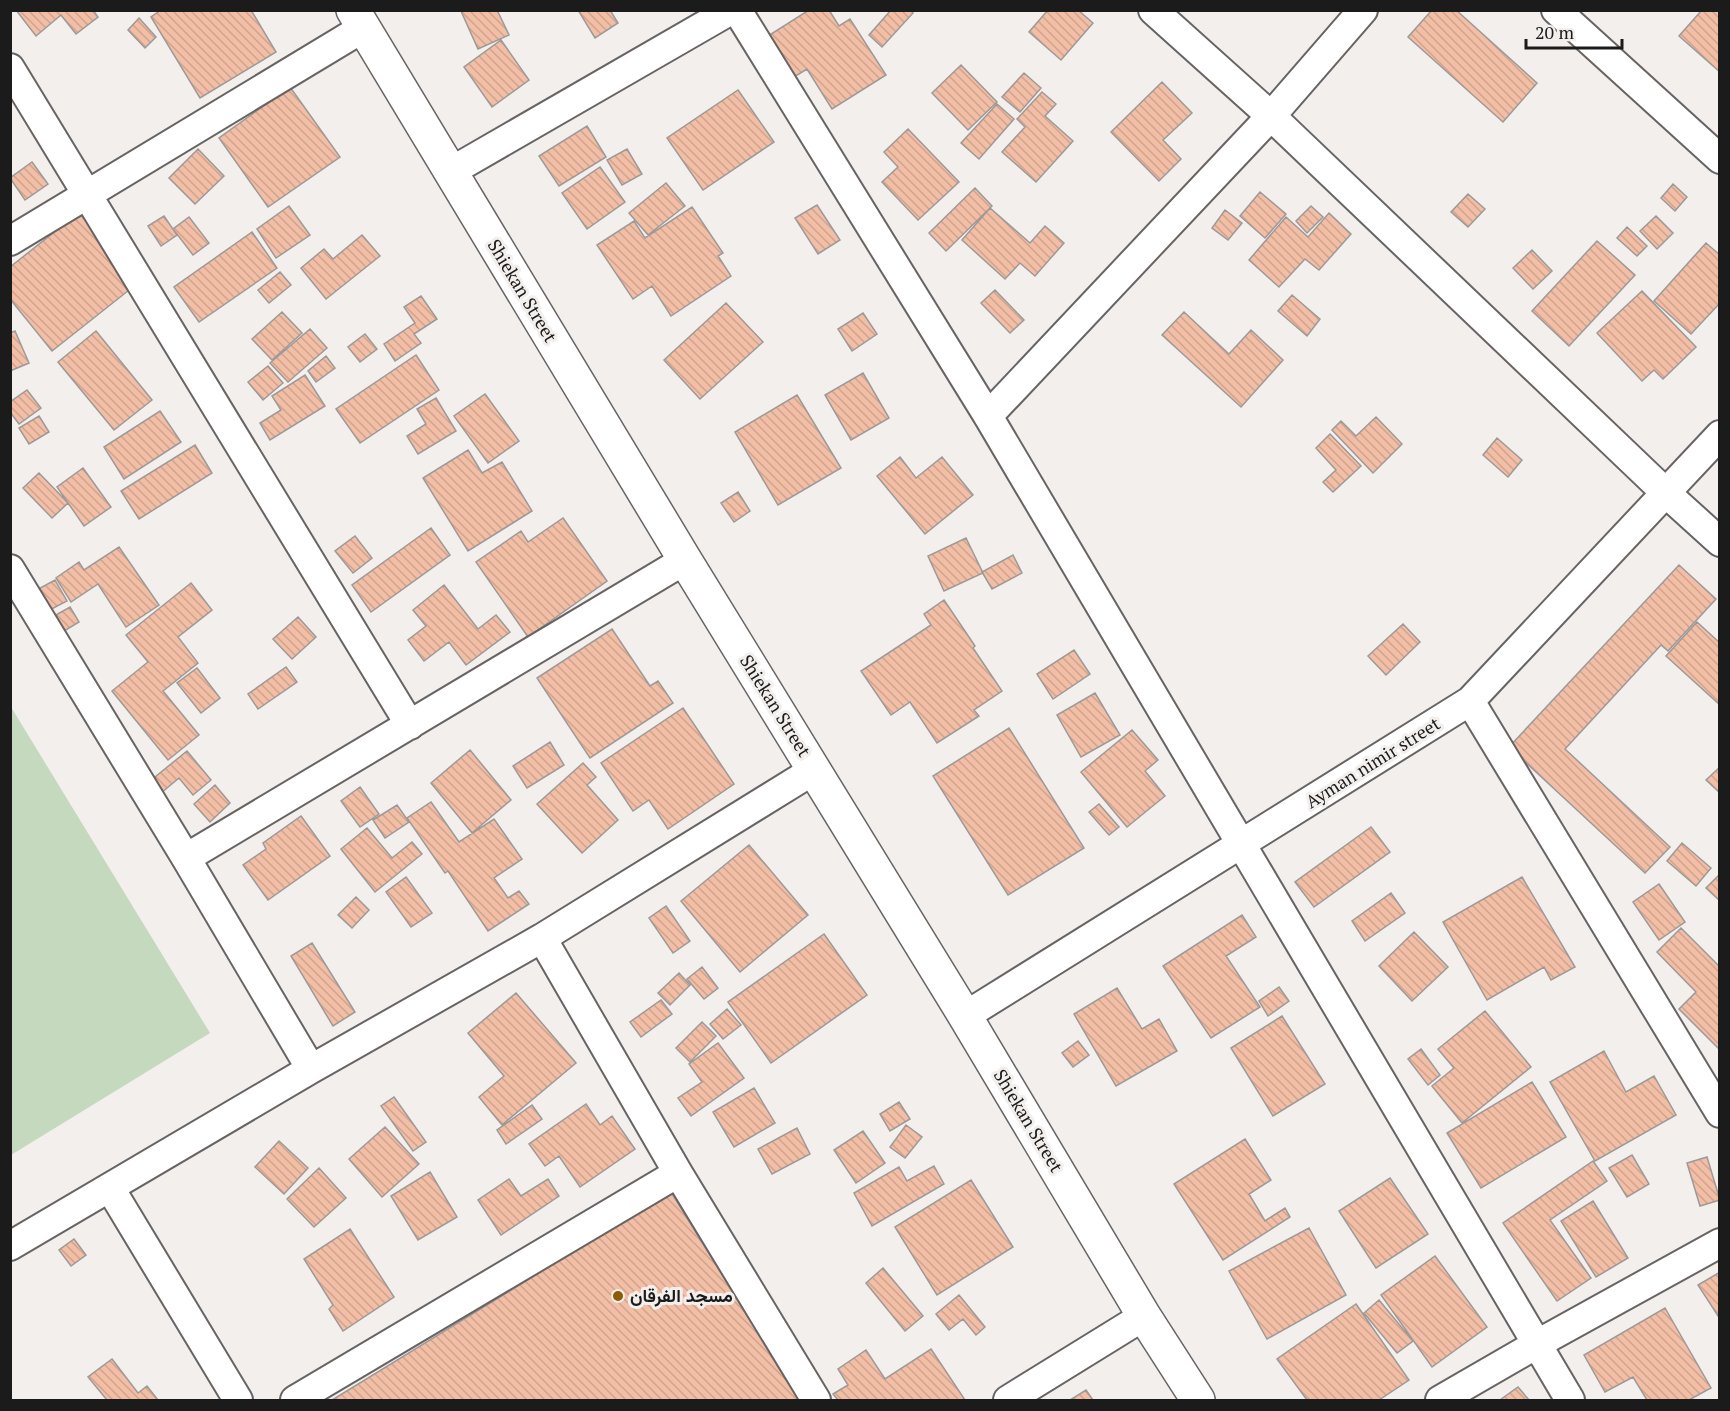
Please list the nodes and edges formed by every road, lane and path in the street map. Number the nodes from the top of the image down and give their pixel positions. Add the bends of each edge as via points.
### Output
1 (731, 10) edge
2 (737, 10) edge
3 (1153, 10) edge
4 (1363, 10) edge
5 (1556, 10) edge
6 (358, 19) edge
7 (10, 68) edge
8 (1271, 116) junction
9 (1719, 159) edge
10 (450, 172) junction
11 (88, 194) junction
12 (10, 241) edge
13 (988, 416) junction
14 (1719, 435) edge
15 (1666, 493) junction
16 (1719, 542) edge
17 (685, 560) junction
18 (10, 569) edge
19 (1470, 701) junction
20 (410, 725) junction
21 (814, 770) junction
22 (1242, 845) junction
23 (186, 858) junction
24 (542, 938) junction
25 (965, 1016) junction
26 (311, 1069) junction
27 (1719, 1113) edge
28 (678, 1173) junction
29 (110, 1188) junction
30 (1719, 1243) edge
31 (10, 1246) edge
32 (1144, 1316) junction
33 (1537, 1344) junction
34 (238, 1401) edge
35 (294, 1401) edge
36 (816, 1401) edge
37 (1008, 1401) edge
38 (1198, 1401) edge
39 (1440, 1401) edge
40 (1570, 1401) edge

1 - 10 street
2 - 13 street
3 - 8 street
4 - 8 street
5 - 9 street
6 - 10 street, Shiekan Street
6 - 11 street
7 - 11 street
8 - 13 street
8 - 15 street
10 - 17 street, Shiekan Street
11 - 12 street
11 - 20 street
13 - 22 street
14 - 15 street, Ayman nimir street
15 - 16 street
15 - 19 street, Ayman nimir street
17 - 20 street
17 - 21 street, Shiekan Street
18 - 23 street
19 - 22 street, Ayman nimir street
19 - 27 street
20 - 23 street
21 - 24 street
21 - 25 street, Shiekan Street
22 - 25 street, Ayman nimir street
22 - 33 street
23 - 26 street
24 - 26 street
24 - 28 street
25 - 32 street, Shiekan Street
26 - 29 street
28 - 35 street
28 - 36 street
29 - 31 street
29 - 34 street
30 - 33 street
32 - 37 street
32 - 38 street, Shiekan Street
33 - 39 street
33 - 40 street

